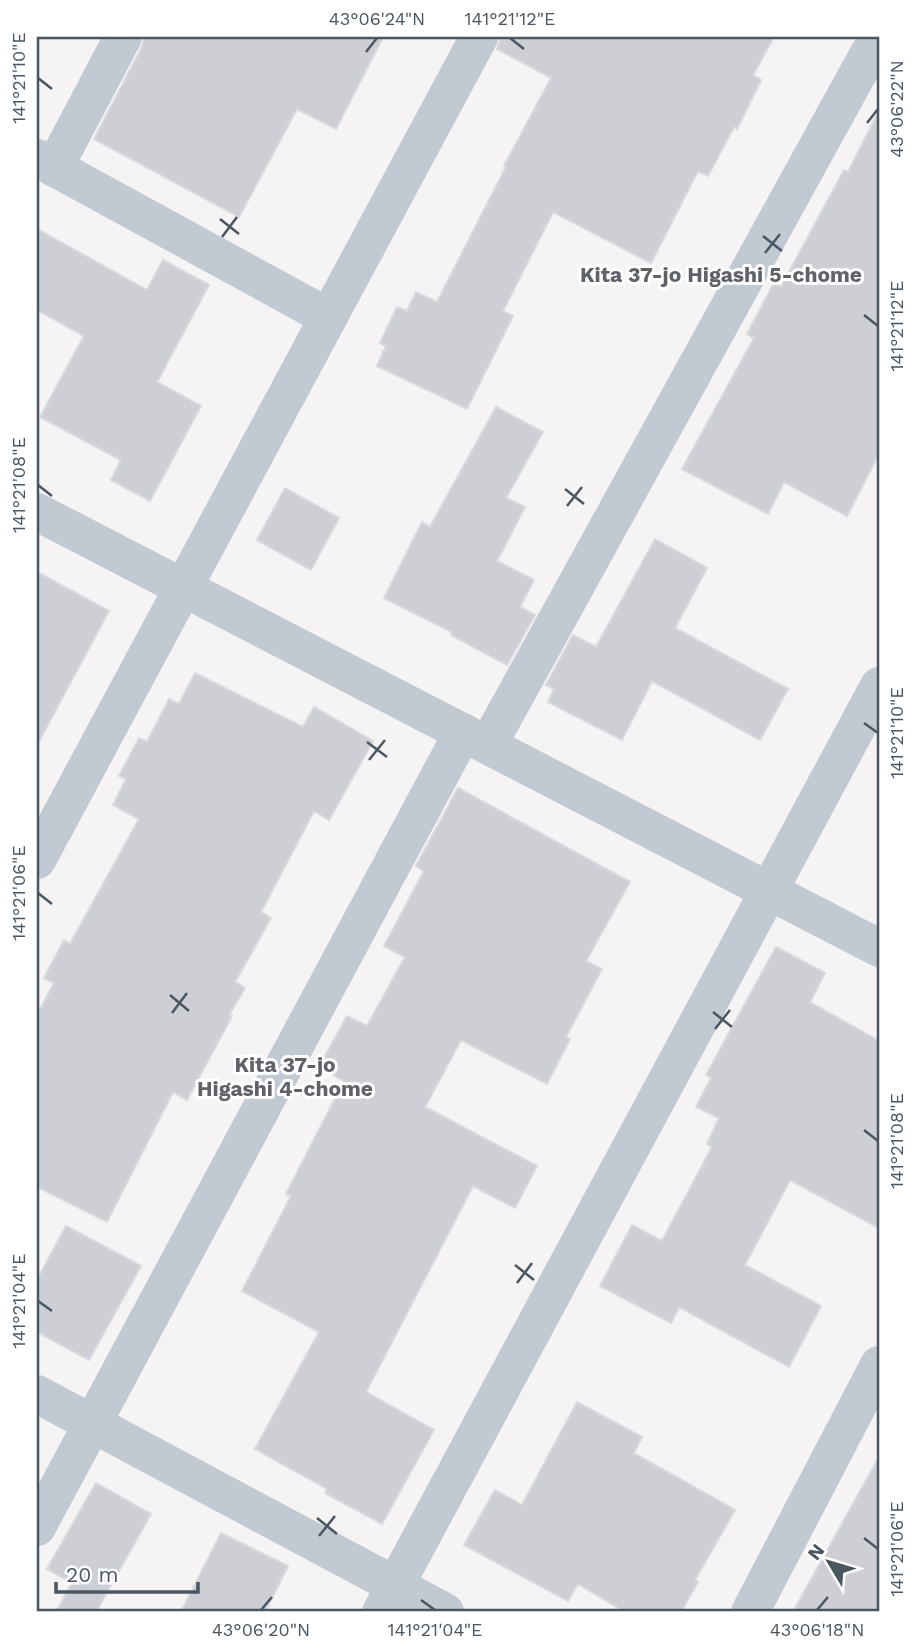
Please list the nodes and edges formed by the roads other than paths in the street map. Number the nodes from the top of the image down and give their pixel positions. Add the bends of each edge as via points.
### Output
1 (122, 37) edge
2 (479, 37) edge
3 (878, 37) edge
4 (45, 163) edge
5 (328, 317) junction
6 (37, 512) edge
7 (181, 588) junction
8 (879, 686) edge
9 (476, 739) junction
10 (37, 860) edge
11 (769, 891) junction
12 (879, 948) edge
13 (879, 1365) edge
14 (37, 1394) edge
15 (92, 1422) junction
16 (37, 1527) edge
17 (388, 1599) edge
18 (445, 1612) edge
19 (750, 1612) edge

1 - 4 street
2 - 5 street
3 - 9 street
4 - 5 street
5 - 7 street
6 - 7 street
7 - 9 street
7 - 10 street
8 - 11 street
9 - 11 street
9 - 15 street
11 - 12 street
11 - 17 street
13 - 19 street
14 - 15 street
15 - 16 street
15 - 17 street
17 - 18 street

